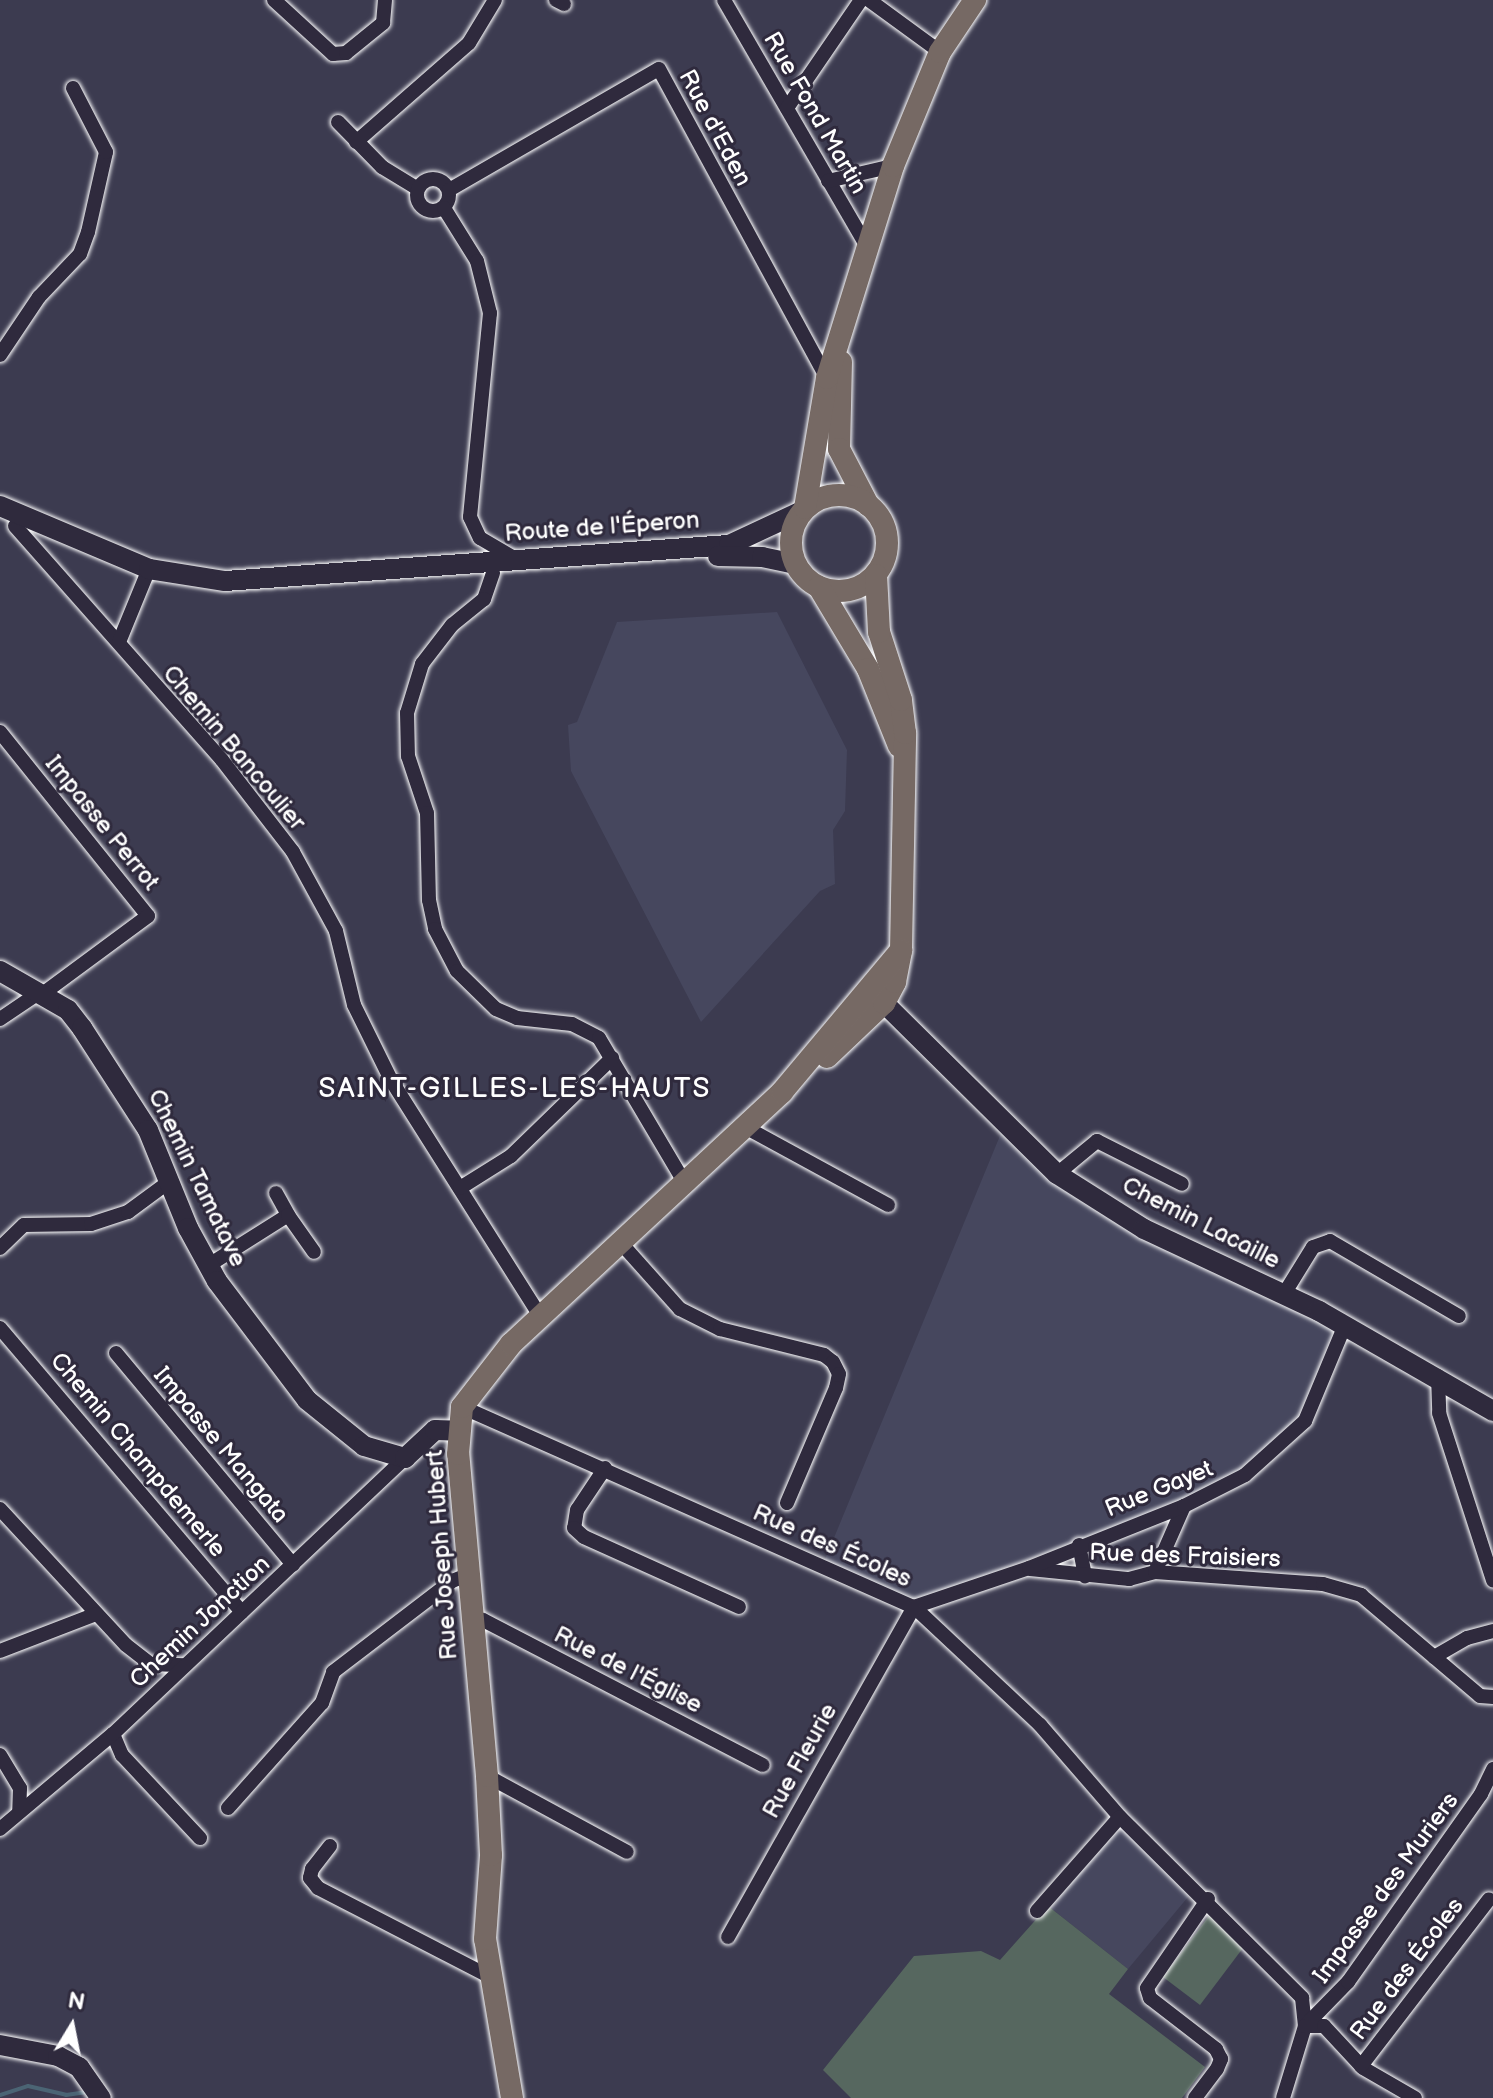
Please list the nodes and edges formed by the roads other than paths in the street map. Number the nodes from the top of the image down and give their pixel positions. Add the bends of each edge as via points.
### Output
1 (274, 0) edge
2 (385, 0) edge
3 (495, 0) edge
4 (724, 0) edge
5 (861, 0) edge
6 (869, 0) edge
7 (975, 0) edge
8 (940, 52) junction
9 (73, 88) dead end
10 (787, 108) junction
11 (338, 122) dead end
12 (356, 142) junction
13 (893, 166) junction
14 (828, 181) junction
15 (418, 189) junction
16 (449, 190) junction
17 (444, 208) junction
18 (868, 248) junction
19 (842, 335) junction
20 (0, 355) edge
21 (827, 378) junction
22 (868, 505) junction
23 (0, 506) edge
24 (804, 510) junction
25 (15, 526) dead end
26 (548, 558) junction
27 (516, 560) junction
28 (795, 564) junction
29 (149, 569) junction
30 (399, 570) junction
31 (493, 573) junction
32 (876, 575) junction
33 (819, 587) junction
34 (119, 642) junction
35 (0, 732) edge
36 (905, 763) junction
37 (894, 958) junction
38 (0, 971) edge
39 (42, 992) junction
40 (884, 1003) junction
41 (0, 1019) edge
42 (612, 1058) junction
43 (782, 1092) junction
44 (745, 1127) junction
45 (1057, 1174) junction
46 (170, 1181) junction
47 (684, 1182) junction
48 (1182, 1184) dead end
49 (460, 1188) junction
50 (276, 1193) dead end
51 (888, 1205) dead end
52 (288, 1215) junction
53 (620, 1242) junction
54 (0, 1248) edge
55 (314, 1252) dead end
56 (209, 1265) junction
57 (1284, 1294) junction
58 (1459, 1316) dead end
59 (541, 1317) junction
60 (1345, 1325) junction
61 (0, 1328) edge
62 (116, 1353) dead end
63 (1438, 1376) junction
64 (462, 1407) junction
65 (1493, 1411) edge
66 (459, 1431) junction
67 (405, 1458) junction
68 (605, 1468) junction
69 (787, 1503) dead end
70 (1184, 1506) junction
71 (0, 1509) edge
72 (1079, 1545) junction
73 (293, 1565) junction
74 (1029, 1568) junction
75 (1155, 1572) junction
76 (468, 1575) junction
77 (1085, 1576) junction
78 (1493, 1580) edge
79 (739, 1607) dead end
80 (914, 1607) junction
81 (242, 1612) junction
82 (96, 1614) junction
83 (472, 1619) junction
84 (1493, 1631) edge
85 (0, 1651) edge
86 (1434, 1657) junction
87 (184, 1665) junction
88 (1493, 1697) edge
89 (113, 1734) junction
90 (0, 1755) edge
91 (763, 1765) dead end
92 (1493, 1769) edge
93 (487, 1776) junction
94 (228, 1808) dead end
95 (19, 1811) junction
96 (1120, 1817) junction
97 (0, 1829) edge
98 (200, 1838) dead end
99 (330, 1846) dead end
100 (627, 1852) dead end
101 (1208, 1899) junction
102 (1489, 1899) dead end
103 (1037, 1911) dead end
104 (728, 1937) dead end
105 (492, 1978) junction
106 (1305, 2026) junction
107 (0, 2045) edge
108 (1361, 2066) junction
109 (99, 2093) edge
110 (512, 2098) edge
111 (1195, 2098) edge
112 (1283, 2098) edge
113 (1415, 2098) edge

1 - 2 street via 333,54 346,53 383,23
3 - 12 street via 469,43
4 - 10 street, Rue Fond Martin
5 - 10 street
6 - 8 street
7 - 8 main road
8 - 13 main road
9 - 20 street via 106,152 88,232 80,254 39,297
10 - 14 street, Rue Fond Martin
11 - 12 street
12 - 15 street
13 - 14 street
13 - 18 main road
14 - 18 street, Rue Fond Martin
15 - 16 street via 431,179
15 - 17 street via 424,208
16 - 17 street
16 - 21 street, Rue d'Eden via 659,69
17 - 27 street via 477,261 490,313 470,517 480,538
18 - 19 main road
19 - 21 main road
19 - 22 main road via 839,449
21 - 24 main road
22 - 24 main road via 836,495
22 - 32 main road via 888,538
23 - 29 street, Route de l'Éperon
24 - 26 street, Route de l'Éperon via 729,545
24 - 28 main road via 791,536
25 - 34 street, Chemin Bancoulier
26 - 27 street, Route de l'Éperon
26 - 31 street via 498,567
27 - 30 street, Route de l'Éperon via 429,563
28 - 31 street, Route de l'Éperon via 741,555
28 - 33 main road
29 - 30 street, Route de l'Éperon via 225,581
29 - 34 street
30 - 31 street, Route de l'Éperon
31 - 42 street via 484,599 452,625 422,664 407,713 408,756 427,813 435,929 457,971 496,1009 517,1018 583,1027
32 - 33 main road via 850,591
32 - 36 main road, Rue Joseph Hubert via 876,616 904,715
33 - 36 main road, Rue Joseph Hubert via 868,669
34 - 49 street, Chemin Bancoulier via 222,760 293,852 336,931 354,1005 385,1067
35 - 39 street, Impasse Perrot via 148,916
36 - 37 main road, Rue Joseph Hubert
37 - 40 main road, Rue Joseph Hubert via 895,982
37 - 43 main road, Rue Joseph Hubert
38 - 39 street, Chemin Tamatave
39 - 41 street
39 - 46 street, Chemin Tamatave via 68,1010 116,1077
40 - 43 main road, Rue Joseph Hubert via 822,1063
40 - 45 street, Chemin Lacaille
42 - 47 street
42 - 49 street via 511,1156
43 - 44 main road, Rue Joseph Hubert
44 - 47 main road, Rue Joseph Hubert
44 - 51 street
45 - 48 street via 1097,1141
45 - 57 street, Chemin Lacaille via 1144,1229
46 - 54 street via 118,1216 91,1224 24,1225
46 - 56 street, Chemin Tamatave
47 - 53 main road, Rue Joseph Hubert
49 - 59 street, Chemin Bancoulier
50 - 52 street
52 - 55 street
52 - 56 street
53 - 59 main road, Rue Joseph Hubert
53 - 69 street via 680,1309 720,1329 824,1355 833,1362 839,1374 836,1388
56 - 67 street, Chemin Tamatave via 277,1366 327,1420 364,1446
57 - 58 street via 1313,1247 1330,1241
57 - 60 street, Chemin Lacaille
59 - 64 main road, Rue Joseph Hubert via 482,1377
60 - 63 street, Chemin Lacaille
60 - 70 street, Rue Gayet via 1317,1401 1292,1438 1245,1475
61 - 81 street, Chemin Champdemerle
62 - 73 street, Impasse Mangata
63 - 65 street, Chemin Lacaille
63 - 78 street via 1439,1413
64 - 66 main road, Rue Joseph Hubert
64 - 68 street, Rue des Écoles
66 - 67 street via 435,1430
66 - 76 main road, Rue Joseph Hubert
67 - 73 street, Chemin Jonction
68 - 79 street via 577,1510 574,1528
68 - 80 street, Rue des Écoles
70 - 72 street, Rue Gayet
70 - 75 street
71 - 82 street
72 - 74 street, Rue Gayet
72 - 77 street
73 - 81 street, Chemin Jonction
74 - 77 street, Rue des Fraisiers
74 - 80 street, Rue Gayet
75 - 77 street, Rue des Fraisiers via 1129,1579
75 - 86 street, Rue des Fraisiers via 1323,1584 1361,1595
76 - 83 main road, Rue Joseph Hubert
76 - 94 street via 452,1581 333,1672 322,1703
80 - 96 street, Rue des Écoles via 1040,1725
80 - 104 street, Rue Fleurie
81 - 87 street, Chemin Jonction
82 - 85 street
82 - 87 street via 150,1664
83 - 91 street, Rue de l'Église via 483,1620
83 - 93 main road, Rue Joseph Hubert
84 - 86 street via 1467,1638
86 - 88 street, Rue des Fraisiers via 1480,1696
87 - 89 street, Chemin Jonction
89 - 95 street, Chemin Jonction
89 - 98 street via 122,1755
90 - 95 street via 20,1788
92 - 106 street, Impasse des Muriers via 1348,1982
93 - 100 street
93 - 105 main road, Rue Joseph Hubert via 491,1855 485,1939
95 - 97 street, Chemin Jonction
96 - 101 street, Rue des Écoles
96 - 103 street
99 - 105 street via 312,1869 310,1878 318,1888
101 - 106 street, Rue des Écoles via 1302,1998
101 - 111 street via 1147,1988 1150,1998 1216,2049 1221,2059
102 - 108 street, Rue des Écoles
105 - 110 main road, Rue Joseph Hubert
106 - 108 street, Rue des Écoles via 1324,2026
106 - 112 street
107 - 109 street via 58,2056 79,2067
108 - 113 street, Rue des Écoles

